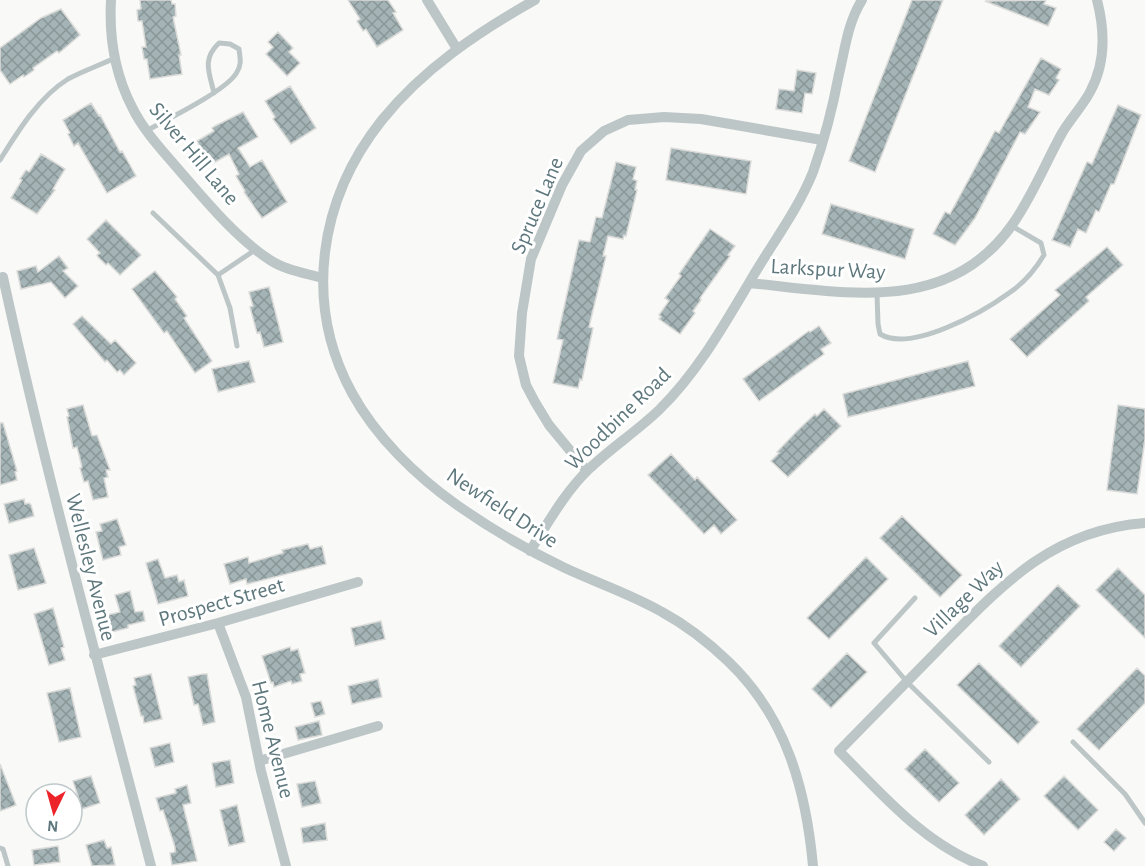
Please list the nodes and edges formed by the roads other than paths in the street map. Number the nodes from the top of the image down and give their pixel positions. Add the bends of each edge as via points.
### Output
1 (111, 0) edge
2 (427, 0) edge
3 (535, 0) edge
4 (862, 0) edge
5 (1097, 0) edge
6 (457, 49) junction
7 (115, 58) junction
8 (214, 93) junction
9 (146, 131) junction
10 (822, 140) junction
11 (0, 160) edge
12 (153, 213) dead end
13 (1012, 226) junction
14 (255, 249) junction
15 (218, 275) junction
16 (3, 277) dead end
17 (322, 278) junction
18 (749, 284) junction
19 (877, 294) junction
20 (237, 346) dead end
21 (587, 471) junction
22 (1145, 523) edge
23 (530, 551) junction
24 (358, 582) dead end
25 (915, 598) dead end
26 (218, 623) junction
27 (94, 655) junction
28 (907, 682) junction
29 (378, 726) dead end
30 (1073, 742) dead end
31 (259, 761) junction
32 (989, 762) dead end
33 (1145, 823) edge
34 (0, 848) edge
35 (8, 866) edge
36 (151, 866) edge
37 (286, 866) edge
38 (813, 866) edge
39 (983, 866) edge

1 - 7 street, Silver Hill Lane
2 - 6 street
3 - 6 street, Newfield Drive
4 - 10 street, Larkspur Way via 849,30
5 - 13 street, Larkspur Way via 1103,23 1103,54 1091,91 1063,132
6 - 17 street, Newfield Drive via 399,101 354,162 334,207
7 - 9 street, Silver Hill Lane via 131,107
7 - 11 lane via 67,80 44,100
8 - 8 lane via 237,75 241,63 239,49 230,44 219,43 210,52 207,66
8 - 9 lane
9 - 14 street, Silver Hill Lane via 206,202
10 - 18 street, Larkspur Way via 813,171 792,215
10 - 21 street, Spruce Lane via 701,119 664,117 628,120 604,130 581,151 531,259 519,356 535,402
12 - 15 lane
13 - 19 street, Larkspur Way via 986,256 958,276
13 - 19 lane via 1041,243 1044,255 1034,271 1011,292 966,321 920,337 889,339 880,334
14 - 15 lane
14 - 17 street, Silver Hill Lane via 287,268
15 - 20 lane via 230,308
16 - 27 street, Wellesley Avenue
17 - 23 street, Newfield Drive via 334,349 366,415 404,460 437,489
18 - 19 street, Larkspur Way
18 - 21 street, Woodbine Road via 726,323 667,401
21 - 23 street, Woodbine Road
22 - 28 street, Village Way via 1088,534 1037,559 1002,585
23 - 38 street, Newfield Drive via 665,613 731,664 768,712 794,764 806,811
24 - 26 street, Prospect Street
25 - 28 lane via 874,643
26 - 27 street, Prospect Street
26 - 31 street, Home Avenue via 246,697
27 - 36 street, Wellesley Avenue
28 - 32 lane
28 - 39 street, Village Way via 839,751 916,826 952,851
29 - 31 street
30 - 33 lane via 1125,794
31 - 37 street, Home Avenue
34 - 35 lane

